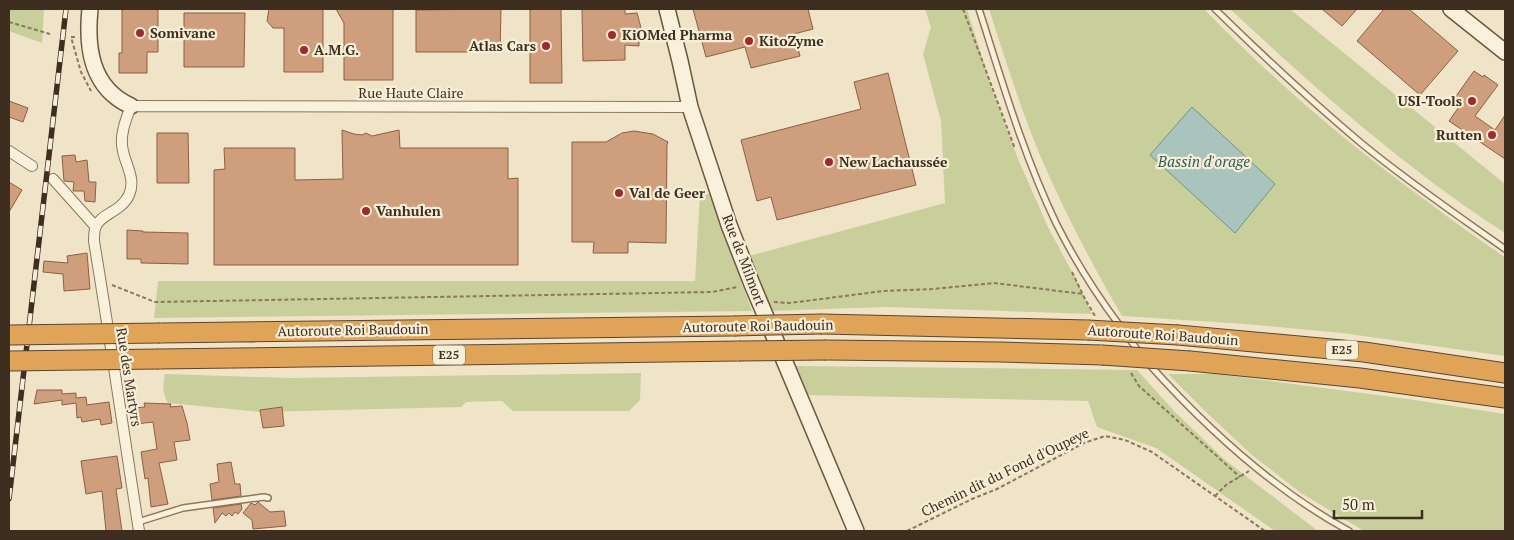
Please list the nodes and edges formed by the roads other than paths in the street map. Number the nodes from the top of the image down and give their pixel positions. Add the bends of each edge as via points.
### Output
1 (90, 9) edge
2 (666, 9) edge
3 (979, 9) edge
4 (1215, 9) edge
5 (1451, 9) edge
6 (1505, 52) edge
7 (131, 106) junction
8 (690, 107) junction
9 (9, 151) edge
10 (32, 166) dead end
11 (53, 179) dead end
12 (95, 226) junction
13 (1505, 249) edge
14 (9, 335) edge
15 (9, 361) edge
16 (1505, 373) edge
17 (1505, 398) edge
18 (268, 498) dead end
19 (138, 527) edge
20 (856, 531) edge
21 (1349, 531) edge

1 - 7 street via 89,49 96,74 118,100
2 - 8 street, Rue de Milmort
3 - 21 lane via 1033,171 1057,224 1107,308 1140,354 1178,397 1224,440 1302,503
4 - 13 lane via 1362,144
5 - 6 street
7 - 8 street, Rue Haute Claire
7 - 12 street via 124,124 122,149 132,183 129,195 121,206
8 - 20 street, Rue de Milmort via 752,284
9 - 10 street
11 - 12 street
12 - 19 street, Rue des Martyrs via 94,241
14 - 16 highway, Autoroute Roi Baudouin / E25, bridge via 822,324 1088,330 1364,352
15 - 17 highway, Autoroute Roi Baudouin / E25, bridge via 826,350 1001,352 1190,361 1360,378
18 - 19 lane via 183,508

